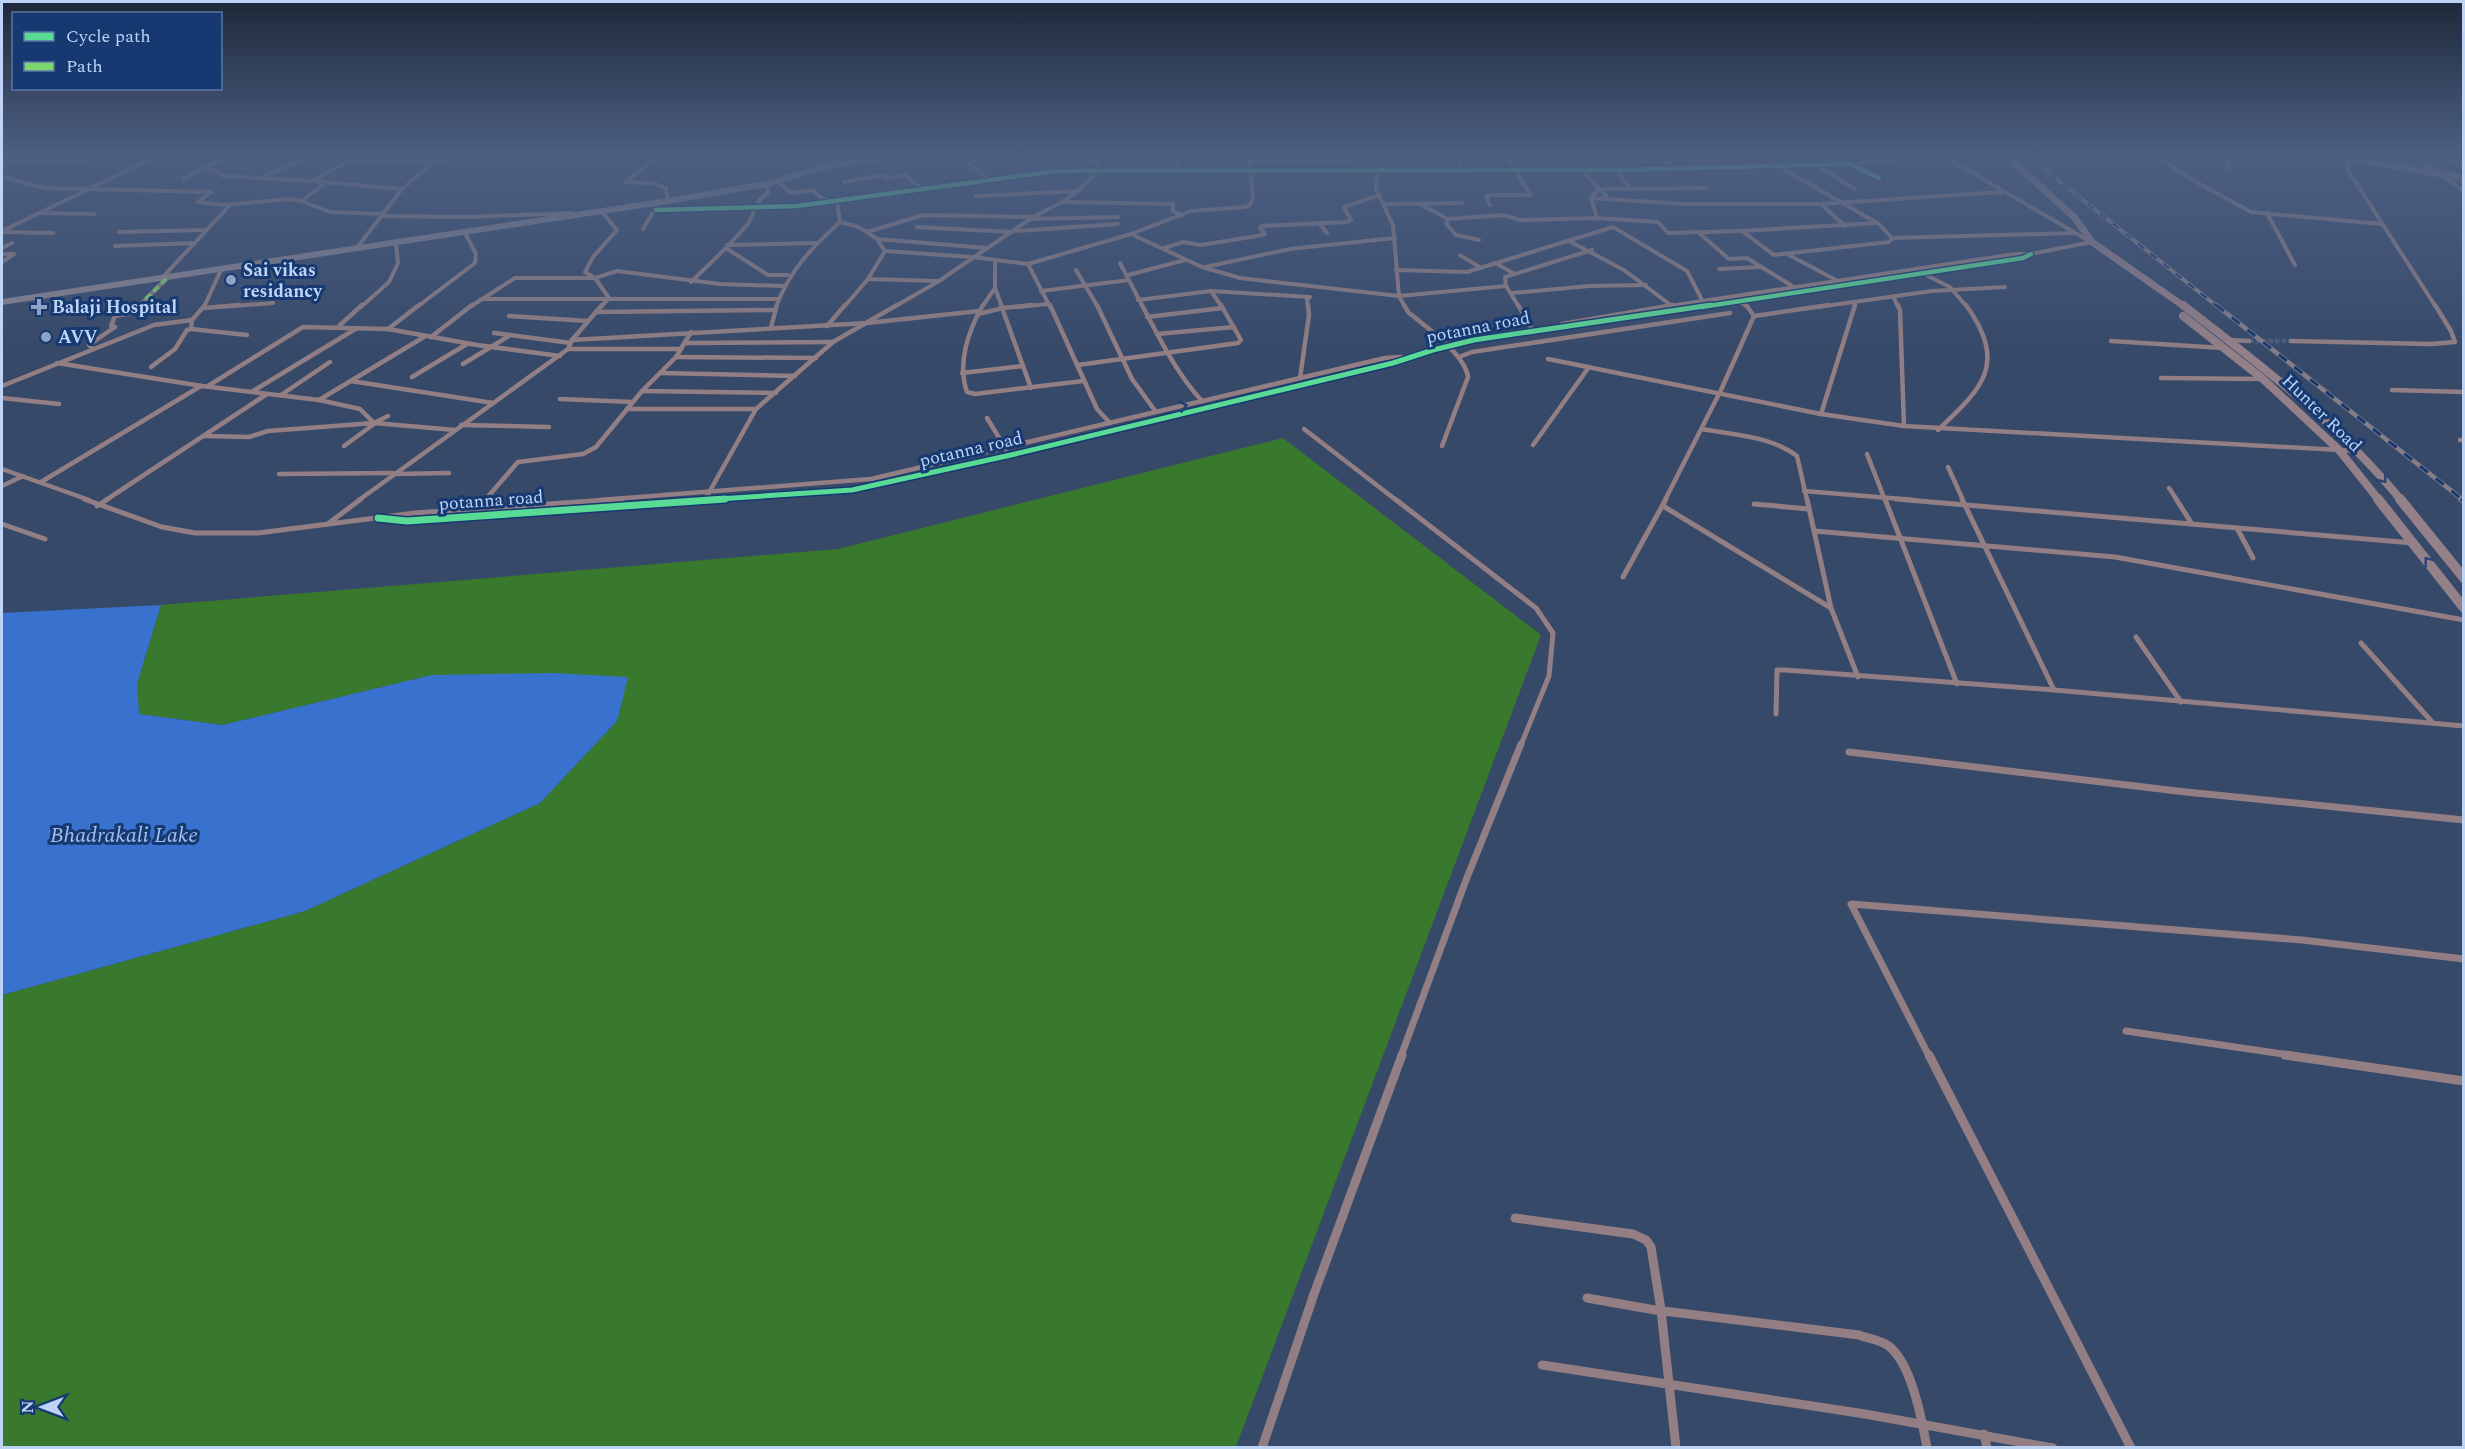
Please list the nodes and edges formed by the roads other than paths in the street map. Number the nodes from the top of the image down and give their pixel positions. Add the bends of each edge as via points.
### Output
1 (21, 222) edge
2 (214, 222) edge
3 (378, 222) edge
4 (539, 222) edge
5 (610, 222) edge
6 (647, 222) edge
7 (749, 222) edge
8 (840, 222) joint
9 (901, 222) edge
10 (1027, 222) edge
11 (1165, 222) edge
12 (1340, 222) edge
13 (1392, 222) edge
14 (1447, 222) edge
15 (1615, 222) edge
16 (1654, 222) edge
17 (1840, 222) edge
18 (2054, 222) edge
19 (2078, 222) edge
20 (2272, 222) edge
21 (2357, 222) edge
22 (1319, 223) junction
23 (1876, 223) joint
24 (1118, 224) dead end
25 (2382, 224) joint
26 (1613, 226) junction
27 (1845, 226) junction
28 (917, 227) dead end
29 (643, 229) dead end
30 (206, 230) junction
31 (2, 231) edge
32 (1742, 231) junction
33 (119, 232) dead end
34 (867, 232) junction
35 (1013, 232) junction
36 (1698, 232) junction
37 (53, 233) dead end
38 (465, 233) junction
39 (1327, 233) dead end
40 (2074, 233) junction
41 (1131, 234) junction
42 (1395, 238) junction
43 (1892, 238) junction
44 (877, 239) junction
45 (1479, 240) dead end
46 (1570, 241) junction
47 (12, 243) dead end
48 (194, 243) junction
49 (816, 243) junction
50 (396, 244) junction
51 (2094, 244) junction
52 (115, 246) dead end
53 (727, 246) junction
54 (2, 248) edge
55 (989, 248) junction
56 (1164, 248) junction
57 (356, 249) junction
58 (1592, 250) junction
59 (885, 251) junction
60 (2, 254) edge
61 (1787, 254) junction
62 (2031, 254) junction
63 (1460, 255) dead end
64 (972, 257) junction
65 (994, 260) junction
66 (1186, 260) junction
67 (2, 262) edge
68 (1120, 263) dead end
69 (1495, 263) junction
70 (1028, 264) junction
71 (2295, 265) dead end
72 (1202, 267) junction
73 (1761, 267) junction
74 (1481, 268) junction
75 (1719, 269) dead end
76 (221, 270) junction
77 (1076, 270) dead end
78 (1396, 270) junction
79 (1513, 273) junction
80 (1923, 273) junction
81 (788, 276) junction
82 (595, 278) junction
83 (1129, 278) junction
84 (164, 279) junction
85 (868, 279) junction
86 (1837, 280) junction
87 (939, 281) junction
88 (691, 282) junction
89 (1646, 285) junction
90 (783, 286) junction
91 (1088, 286) junction
92 (1506, 286) junction
93 (1795, 287) junction
94 (2005, 287) dead end
95 (995, 288) junction
96 (1952, 289) junction
97 (1041, 291) junction
98 (1211, 291) junction
99 (1802, 292) junction
100 (1512, 293) junction
101 (1399, 296) junction
102 (1893, 296) junction
103 (609, 298) junction
104 (480, 299) junction
105 (777, 299) junction
106 (1138, 300) junction
107 (2, 302) edge
108 (1703, 302) junction
109 (1739, 302) junction
110 (1856, 302) junction
111 (273, 303) dead end
112 (1049, 304) junction
113 (1672, 306) junction
114 (204, 308) junction
115 (1003, 308) junction
116 (1222, 308) junction
117 (775, 310) junction
118 (596, 312) junction
119 (978, 312) junction
120 (1730, 313) dead end
121 (509, 316) dead end
122 (1147, 316) junction
123 (1754, 316) junction
124 (192, 320) junction
125 (588, 321) junction
126 (867, 324) junction
127 (337, 326) junction
128 (827, 326) junction
129 (771, 327) junction
130 (1234, 327) junction
131 (1557, 327) junction
132 (358, 328) junction
133 (191, 329) junction
134 (388, 329) junction
135 (1533, 331) junction
136 (691, 332) junction
137 (494, 333) dead end
138 (1157, 334) junction
139 (247, 335) dead end
140 (509, 335) junction
141 (424, 337) junction
142 (431, 337) junction
143 (572, 341) junction
144 (2111, 341) dead end
145 (2249, 341) tunnel mouth
146 (2291, 341) tunnel mouth
147 (833, 342) junction
148 (2455, 342) junction
149 (686, 343) junction
150 (468, 344) junction
151 (2226, 344) junction
152 (490, 347) junction
153 (1447, 347) junction
154 (92, 348) junction
155 (2463, 348) edge
156 (568, 349) junction
157 (681, 349) junction
158 (1168, 354) junction
159 (1457, 355) junction
160 (560, 356) junction
161 (676, 357) junction
162 (1409, 357) junction
163 (817, 358) junction
164 (1123, 359) junction
165 (1548, 359) dead end
166 (330, 362) dead end
167 (57, 363) junction
168 (463, 364) dead end
169 (1078, 365) junction
170 (1023, 366) junction
171 (151, 367) dead end
172 (1589, 367) junction
173 (659, 373) junction
174 (962, 373) junction
175 (795, 376) junction
176 (412, 377) dead end
177 (1300, 378) junction
178 (2161, 378) dead end
179 (2263, 379) junction
180 (351, 381) junction
181 (1083, 381) junction
182 (2, 386) edge
183 (205, 386) junction
184 (1031, 388) junction
185 (2392, 390) dead end
186 (642, 391) junction
187 (252, 392) junction
188 (2463, 392) edge
189 (776, 393) junction
190 (268, 394) junction
191 (1720, 394) junction
192 (281, 395) junction
193 (2, 398) edge
194 (560, 399) dead end
195 (319, 400) junction
196 (1202, 401) junction
197 (632, 402) junction
198 (494, 403) junction
199 (59, 404) dead end
200 (627, 409) junction
201 (756, 409) junction
202 (1156, 412) junction
203 (1821, 414) junction
204 (388, 416) dead end
205 (987, 418) dead end
206 (375, 423) junction
207 (1110, 423) junction
208 (460, 425) junction
209 (1904, 426) junction
210 (549, 427) dead end
211 (1304, 429) dead end
212 (1702, 429) junction
213 (455, 430) junction
214 (1938, 430) junction
215 (204, 436) junction
216 (1533, 445) dead end
217 (344, 446) dead end
218 (1442, 446) dead end
219 (1006, 449) junction
220 (2339, 450) junction
221 (2358, 451) junction
222 (1868, 454) dead end
223 (1948, 467) dead end
224 (2, 469) edge
225 (393, 473) junction
226 (449, 473) dead end
227 (279, 474) dead end
228 (23, 476) junction
229 (40, 482) junction
230 (2, 486) edge
231 (2169, 488) dead end
232 (1804, 491) junction
233 (708, 493) junction
234 (1886, 498) junction
235 (703, 502) junction
236 (1754, 504) dead end
237 (1965, 505) junction
238 (97, 506) junction
239 (1663, 506) junction
240 (479, 508) junction
241 (1809, 509) junction
242 (378, 518) junction
243 (2, 524) edge
244 (328, 524) junction
245 (2192, 524) junction
246 (2238, 528) junction
247 (1814, 531) junction
248 (45, 539) dead end
249 (1902, 539) junction
250 (2414, 543) junction
251 (1983, 546) junction
252 (2253, 558) dead end
253 (1623, 577) dead end
254 (2463, 578) edge
255 (1831, 608) junction
256 (2463, 608) edge
257 (2463, 620) edge
258 (2136, 637) dead end
259 (2361, 643) dead end
260 (1858, 677) junction
261 (1956, 684) junction
262 (2054, 690) junction
263 (2181, 702) junction
264 (1776, 714) dead end
265 (2434, 724) junction
266 (2463, 726) edge
267 (1849, 752) dead end
268 (2463, 820) edge
269 (2463, 959) edge
270 (2126, 1030) dead end
271 (2463, 1081) edge
272 (1515, 1218) dead end
273 (1587, 1298) dead end
274 (1661, 1310) junction
275 (1542, 1365) dead end
276 (1667, 1384) junction
277 (1923, 1424) junction
278 (1984, 1434) junction
279 (1262, 1448) edge
280 (1676, 1448) edge
281 (1928, 1448) edge
282 (1987, 1448) edge
283 (2053, 1448) edge
284 (2131, 1448) edge

1 - 31 street
2 - 30 street
3 - 57 street
4 - 38 highway
5 - 82 street via 617,230 585,272
6 - 29 street
7 - 53 street
8 - 34 street
8 - 49 street
9 - 34 street
10 - 35 street
11 - 41 street
12 - 22 street
13 - 42 street
14 - 45 street via 1448,229 1463,240
15 - 26 street
16 - 36 street via 1668,233
17 - 27 street
18 - 40 street
19 - 51 street, Hunter Road
20 - 71 street
21 - 25 street
22 - 39 street
22 - 56 street via 1262,226 1263,236 1202,245 1184,242
23 - 27 street
23 - 43 street
24 - 35 street
25 - 148 street
26 - 46 street
26 - 108 street via 1687,271
27 - 32 street
28 - 35 street
30 - 33 street
30 - 48 street
31 - 37 street
32 - 36 street
32 - 61 street via 1774,255
34 - 44 street
35 - 55 street
36 - 73 street via 1729,259 1747,258
38 - 50 highway
38 - 134 street via 476,255 475,263
40 - 43 street
40 - 51 street
41 - 56 street
41 - 70 street
42 - 72 street via 1290,249
42 - 78 street
43 - 61 street via 1889,242
44 - 55 street
44 - 59 street
46 - 58 street
46 - 69 street
47 - 54 street
48 - 52 street
48 - 84 street
49 - 53 street
49 - 81 street
50 - 57 highway
50 - 127 street via 398,263 389,282
51 - 62 street, potanna road
51 - 151 street, Hunter Road
53 - 81 street via 768,275
53 - 88 street
55 - 64 street
56 - 66 street
57 - 76 highway
58 - 79 street
58 - 89 street
59 - 64 street
59 - 85 street
60 - 67 street via 14,254
61 - 86 street
62 - 80 street, potanna road
62 - 86 street, potanna road
63 - 74 street
64 - 65 street
64 - 87 street
65 - 70 street
65 - 95 street
66 - 72 street
66 - 83 street
68 - 83 street
69 - 74 street
69 - 79 street
70 - 97 street
72 - 101 street via 1240,278
73 - 75 street
73 - 93 street
74 - 78 street via 1467,272
76 - 84 highway
76 - 114 street
77 - 91 street
78 - 101 street
79 - 92 street via 1505,277
80 - 96 street
80 - 99 street, potanna road
81 - 90 street
82 - 88 street via 617,271
82 - 103 street
82 - 104 street via 515,278
83 - 91 street
83 - 106 street
84 - 107 highway
84 - 154 street via 132,313 115,316 111,326 115,327 89,345
85 - 87 street
85 - 128 street
86 - 93 street, potanna road
87 - 126 street
88 - 90 street
89 - 100 street
89 - 113 street
90 - 105 street
91 - 97 street
91 - 164 street
92 - 100 street
92 - 101 street
93 - 99 street
93 - 108 street, potanna road
94 - 96 street
95 - 115 street
95 - 119 street
96 - 102 street
96 - 214 street via 1971,312 1982,336 1987,372 1982,385
97 - 112 street
98 - 106 street
98 - 116 street
98 - 177 street via 1310,297
99 - 109 street, potanna road
100 - 135 street
101 - 153 street via 1408,312
102 - 110 street
102 - 209 street via 1900,310
103 - 104 street
103 - 105 street
103 - 118 street
104 - 142 street
105 - 117 street
106 - 122 street
108 - 113 street, potanna road
109 - 123 street via 1750,308
109 - 131 street, potanna road
110 - 123 street
110 - 203 street
111 - 114 street
112 - 115 street
112 - 169 street
113 - 131 street, potanna road via 1570,321
114 - 124 street
115 - 119 street
115 - 170 street
116 - 122 street
116 - 130 street
117 - 118 street
117 - 129 street
118 - 125 street
119 - 126 street
119 - 174 street
120 - 159 street
121 - 125 street
122 - 138 street
123 - 191 street
124 - 133 street
124 - 154 street via 154,325
125 - 143 street
126 - 128 street
126 - 147 street
127 - 132 street
127 - 183 street via 299,327
128 - 129 street
129 - 136 street
130 - 138 street
130 - 158 street via 1241,340 1238,343
131 - 135 street, potanna road
132 - 134 street
132 - 187 street
133 - 139 street
133 - 171 street via 175,350
134 - 141 street
135 - 153 street, potanna road
136 - 143 street
136 - 149 street
137 - 140 street
138 - 158 street
140 - 143 street
140 - 152 street
141 - 142 street
141 - 180 street
142 - 150 street
143 - 156 street
144 - 151 street
145 - 151 street
146 - 148 street
147 - 149 street
147 - 163 street
148 - 155 street
149 - 157 street
150 - 152 street
150 - 176 street
151 - 179 street, Hunter Road
151 - 221 street, Hunter Road via 2317,412
152 - 160 street
152 - 168 street
153 - 159 street
153 - 162 street, potanna road
154 - 167 street
156 - 157 street
156 - 160 street
157 - 161 street
158 - 164 street
158 - 196 street
159 - 218 street via 1468,376
160 - 198 street
161 - 163 street
161 - 173 street
162 - 177 street, potanna road via 1385,358
162 - 235 street, potanna road via 874,486
163 - 175 street
164 - 169 street
164 - 202 street via 1144,400
165 - 172 street
166 - 192 street
167 - 182 street
167 - 183 street
169 - 181 street
170 - 174 street
170 - 184 street
172 - 191 street
172 - 216 street
173 - 175 street
173 - 186 street
174 - 184 street via 962,384 969,393
175 - 189 street
177 - 196 street, potanna road
178 - 179 street
179 - 220 street, Hunter Road
180 - 195 street
180 - 198 street
181 - 184 street
181 - 207 street via 1097,409
183 - 187 street
183 - 229 street
185 - 188 street
186 - 189 street
186 - 197 street
187 - 190 street
189 - 201 street
190 - 192 street
190 - 215 street
191 - 203 street
191 - 212 street
192 - 195 street
193 - 199 street
194 - 197 street
195 - 206 street via 360,409
202 -> 196 street, potanna road
197 - 200 street
198 - 208 street
200 - 201 street
200 - 240 street via 596,447 583,454 518,462
201 - 233 street
202 - 207 street, potanna road
203 - 209 street
204 - 206 street
205 - 219 street
206 - 213 street
206 - 215 street via 283,430 249,437
206 - 217 street
207 - 219 street, potanna road
208 - 210 street
208 - 213 street
209 - 214 street
211 - 279 street via 1536,608 1553,633 1549,676 1462,891 1314,1294
212 - 232 street via 1793,451
212 - 239 street
213 - 225 street
214 - 220 street
215 - 238 street
219 - 233 street, potanna road via 871,479
220 - 221 street
220 - 250 street, Hunter Road
221 -> 254 street, Hunter Road
222 - 234 street
223 - 237 street
224 - 228 street, potanna road
225 - 226 street
225 - 227 street
225 - 244 street
228 - 229 street, potanna road
228 - 230 street
229 - 238 street, potanna road
231 - 245 street
232 - 234 street
232 - 241 street
233 - 235 street
233 - 240 street, potanna road
234 - 237 street
234 - 249 street
235 - 242 street, potanna road via 407,521
236 - 241 street
237 - 245 street
237 - 251 street
238 - 244 street, potanna road via 195,533 258,532
239 - 253 street
239 - 255 street
240 - 242 street, potanna road
241 - 247 street
242 - 244 street, potanna road
243 - 248 street
245 - 246 street
246 - 250 street
246 - 252 street
247 - 249 street
247 - 255 street
249 - 251 street
249 - 261 street
256 -> 250 street, Hunter Road
251 - 257 street via 2156,563
251 - 262 street
255 - 260 street
258 - 263 street
259 - 265 street
260 - 261 street
260 - 264 street via 1777,670
261 - 262 street
262 - 263 street
263 - 265 street
265 - 266 street
267 - 268 street
269 - 284 street via 2302,940 1851,904
270 - 271 street
272 - 274 street via 1633,1234 1646,1240
273 - 274 street
274 - 276 street
274 - 277 street via 1859,1335 1889,1347 1902,1362
275 - 276 street
276 - 277 street
276 - 280 street
277 - 278 street
277 - 281 street
278 - 282 street
278 - 283 street

